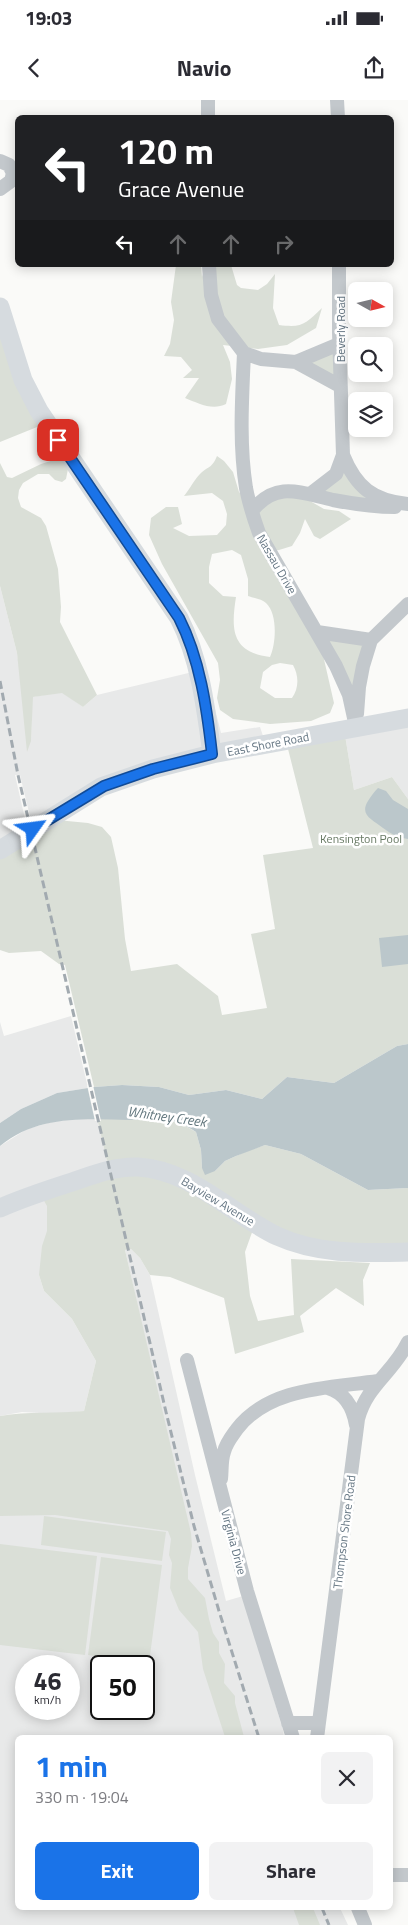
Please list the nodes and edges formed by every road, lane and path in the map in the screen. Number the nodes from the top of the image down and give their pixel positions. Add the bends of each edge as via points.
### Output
1 (208, 100) edge
2 (337, 100) edge
3 (208, 115) edge
4 (338, 115) edge
5 (0, 161) edge
6 (0, 189) edge
7 (209, 267) edge
8 (339, 267) edge
9 (0, 307) edge
10 (339, 344) junction
11 (244, 353) junction
12 (296, 362) junction
13 (340, 386) junction
14 (343, 455) junction
15 (310, 494) junction
16 (408, 505) edge
17 (252, 511) junction
18 (408, 604) edge
19 (318, 632) junction
20 (372, 640) junction
21 (408, 718) edge
22 (356, 727) junction
23 (212, 754) junction
24 (0, 850) edge
25 (0, 1208) edge
26 (408, 1252) edge
27 (408, 1342) edge
28 (187, 1360) dead end
29 (378, 1381) junction
30 (328, 1388) junction
31 (356, 1426) junction
32 (223, 1500) junction
33 (288, 1723) junction
34 (319, 1723) junction
35 (292, 1735) edge
36 (317, 1735) edge
37 (393, 1875) edge
38 (408, 1875) edge
39 (359, 1910) edge
40 (365, 1925) edge

1 - 3 street
2 - 4 street
5 - 6 street via 9,165 13,177
7 - 11 street via 211,295 218,319
8 - 10 street, Beverly Road
9 - 23 street via 23,380 39,411 186,632 196,665
10 - 12 street
10 - 13 street, Beverly Road
11 - 12 street via 261,359
11 - 17 street, Nassau Drive via 241,421 246,488
12 - 13 street
13 - 14 street, Beverly Road
14 - 15 street via 336,474
14 - 16 street, Beverly Road via 350,473 361,486 375,496
15 - 16 street via 370,506
15 - 17 street via 291,490 274,493
17 - 19 street, Nassau Drive via 259,533
18 - 20 street
19 - 20 street
19 - 22 street, Nassau Drive via 349,695
20 - 22 street via 359,687
21 - 22 street, East Shore Road
22 - 23 street, East Shore Road
23 - 24 street, East Shore Road via 104,786
25 - 26 street, Bayview Avenue via 105,1171 138,1167 180,1178 255,1224 300,1244 349,1254
27 - 29 street, Thompson Shore Road via 397,1361
28 - 32 street, Virginia Drive
29 - 30 street
29 - 31 street, Thompson Shore Road via 363,1403
30 - 31 street via 339,1392 347,1401
30 - 32 street via 276,1399 241,1423 223,1452 220,1482
31 - 34 street, Thompson Shore Road
32 - 33 street, Virginia Drive
33 - 34 street
33 - 35 street, Virginia Drive
34 - 36 street, Thompson Shore Road
37 - 38 street
39 - 40 street

